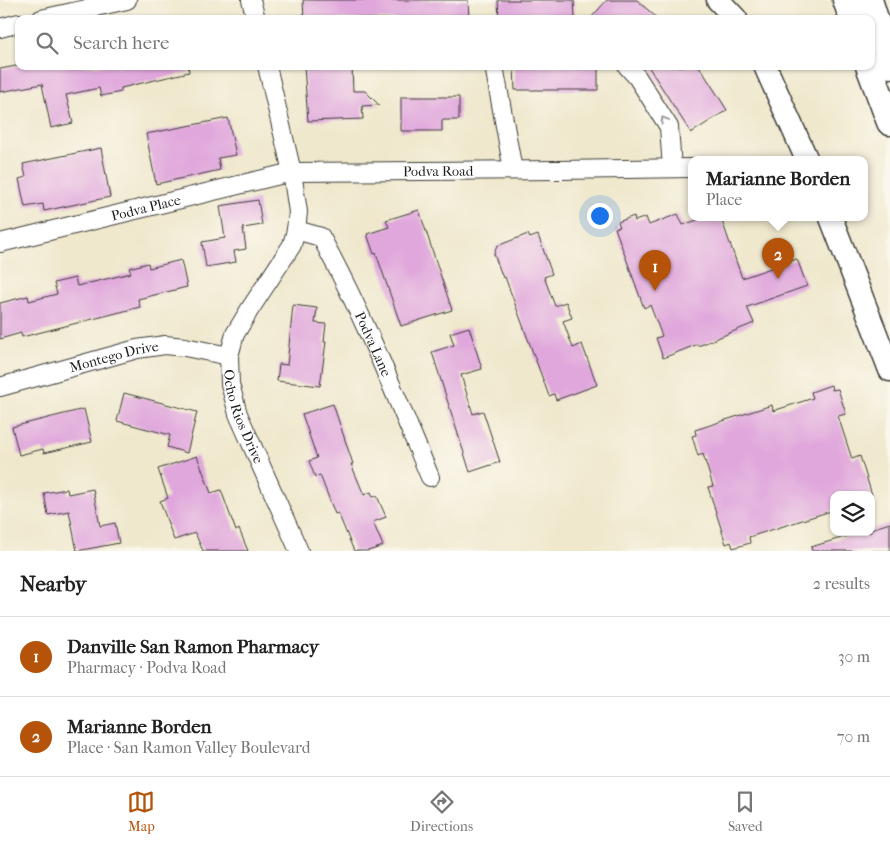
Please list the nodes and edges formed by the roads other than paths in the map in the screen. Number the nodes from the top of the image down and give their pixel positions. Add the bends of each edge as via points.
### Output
1 (127, 0) edge
2 (251, 0) edge
3 (718, 0) edge
4 (846, 0) edge
5 (869, 0) edge
6 (58, 15) edge
7 (255, 15) edge
8 (732, 15) edge
9 (852, 15) edge
10 (874, 15) edge
11 (875, 19) edge
12 (15, 25) edge
13 (0, 28) edge
14 (890, 65) edge
15 (268, 70) edge
16 (495, 70) edge
17 (631, 70) edge
18 (767, 70) edge
19 (870, 70) edge
20 (890, 122) edge
21 (805, 156) edge
22 (672, 168) junction
23 (688, 168) edge
24 (513, 170) junction
25 (292, 172) junction
26 (832, 221) edge
27 (296, 230) junction
28 (0, 243) edge
29 (229, 356) junction
30 (890, 370) edge
31 (0, 387) edge
32 (430, 477) dead end
33 (299, 551) edge

1 - 6 street
2 - 7 street
3 - 8 main road
4 - 9 highway
5 - 10 highway
11 - 14 highway
12 - 13 street
15 - 25 street
16 - 24 street
22 -> 17 street via 669,127
18 - 21 main road
19 - 20 highway
22 - 23 street, Podva Road
22 - 24 street, Podva Road
24 - 25 street, Podva Road
25 - 27 street, Ocho Rios Drive via 298,212
25 - 28 street, Podva Place
26 - 30 main road
27 - 29 street, Ocho Rios Drive via 284,259 235,334
27 - 32 street, Podva Lane via 321,237 340,272 388,375
29 - 31 street, Montego Drive via 165,345 137,349
29 - 33 street, Ocho Rios Drive via 230,384 238,414

